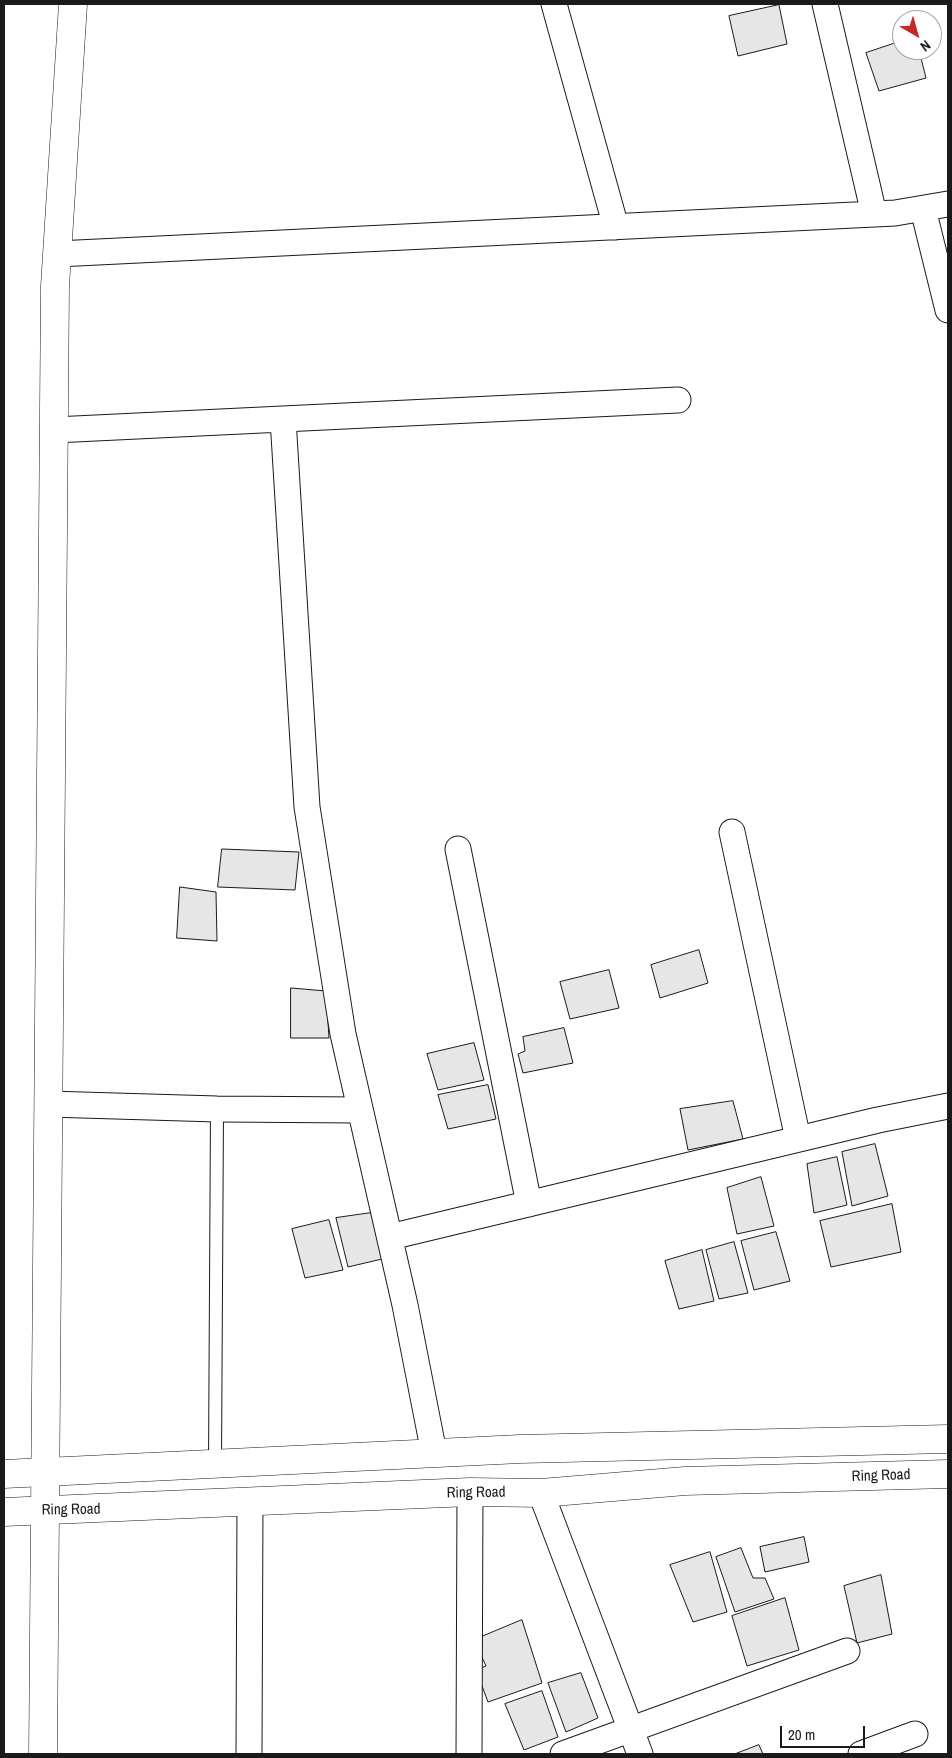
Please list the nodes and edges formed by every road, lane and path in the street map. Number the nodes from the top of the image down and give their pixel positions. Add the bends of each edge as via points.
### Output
1 (73, 4) edge
2 (554, 4) edge
3 (825, 4) edge
4 (948, 204) edge
5 (923, 210) junction
6 (874, 214) junction
7 (616, 227) junction
8 (57, 254) junction
9 (948, 310) edge
10 (678, 400) dead end
11 (283, 420) junction
12 (54, 430) junction
13 (732, 832) dead end
14 (458, 849) dead end
15 (48, 1104) junction
16 (948, 1106) edge
17 (217, 1109) junction
18 (360, 1110) junction
19 (798, 1139) junction
20 (529, 1204) junction
21 (390, 1238) junction
22 (948, 1439) edge
23 (434, 1453) junction
24 (215, 1464) junction
25 (46, 1472) junction
26 (4, 1474) edge
27 (948, 1474) edge
28 (470, 1492) junction
29 (541, 1493) junction
30 (250, 1502) junction
31 (45, 1510) junction
32 (4, 1512) edge
33 (847, 1651) dead end
34 (630, 1729) junction
35 (915, 1734) dead end
36 (43, 1754) edge
37 (249, 1754) edge
38 (469, 1754) edge
39 (563, 1754) edge
40 (640, 1754) edge
41 (861, 1754) edge

1 - 8 main road
2 - 7 street
3 - 6 street
4 - 5 street
5 - 6 street
5 - 9 street
6 - 7 street
7 - 8 street
8 - 12 main road
10 - 11 street
11 - 12 street
11 - 18 street via 307,807 343,1034
12 - 15 main road
13 - 19 street
14 - 20 street
15 - 17 street
15 - 25 main road
16 - 19 street
17 - 18 street
17 - 24 lane
18 - 21 street
19 - 20 street
20 - 21 street
21 - 23 street
22 - 23 main road
23 - 24 main road
24 - 25 main road
25 - 26 main road
25 - 31 main road
27 - 29 main road, Ring Road via 685,1482
28 - 29 main road, Ring Road
28 - 30 main road, Ring Road
28 - 38 street
29 - 34 street
30 - 31 main road, Ring Road
30 - 37 street
31 - 32 main road, Ring Road
31 - 36 main road
33 - 34 street
34 - 39 street
34 - 40 street
35 - 41 street

